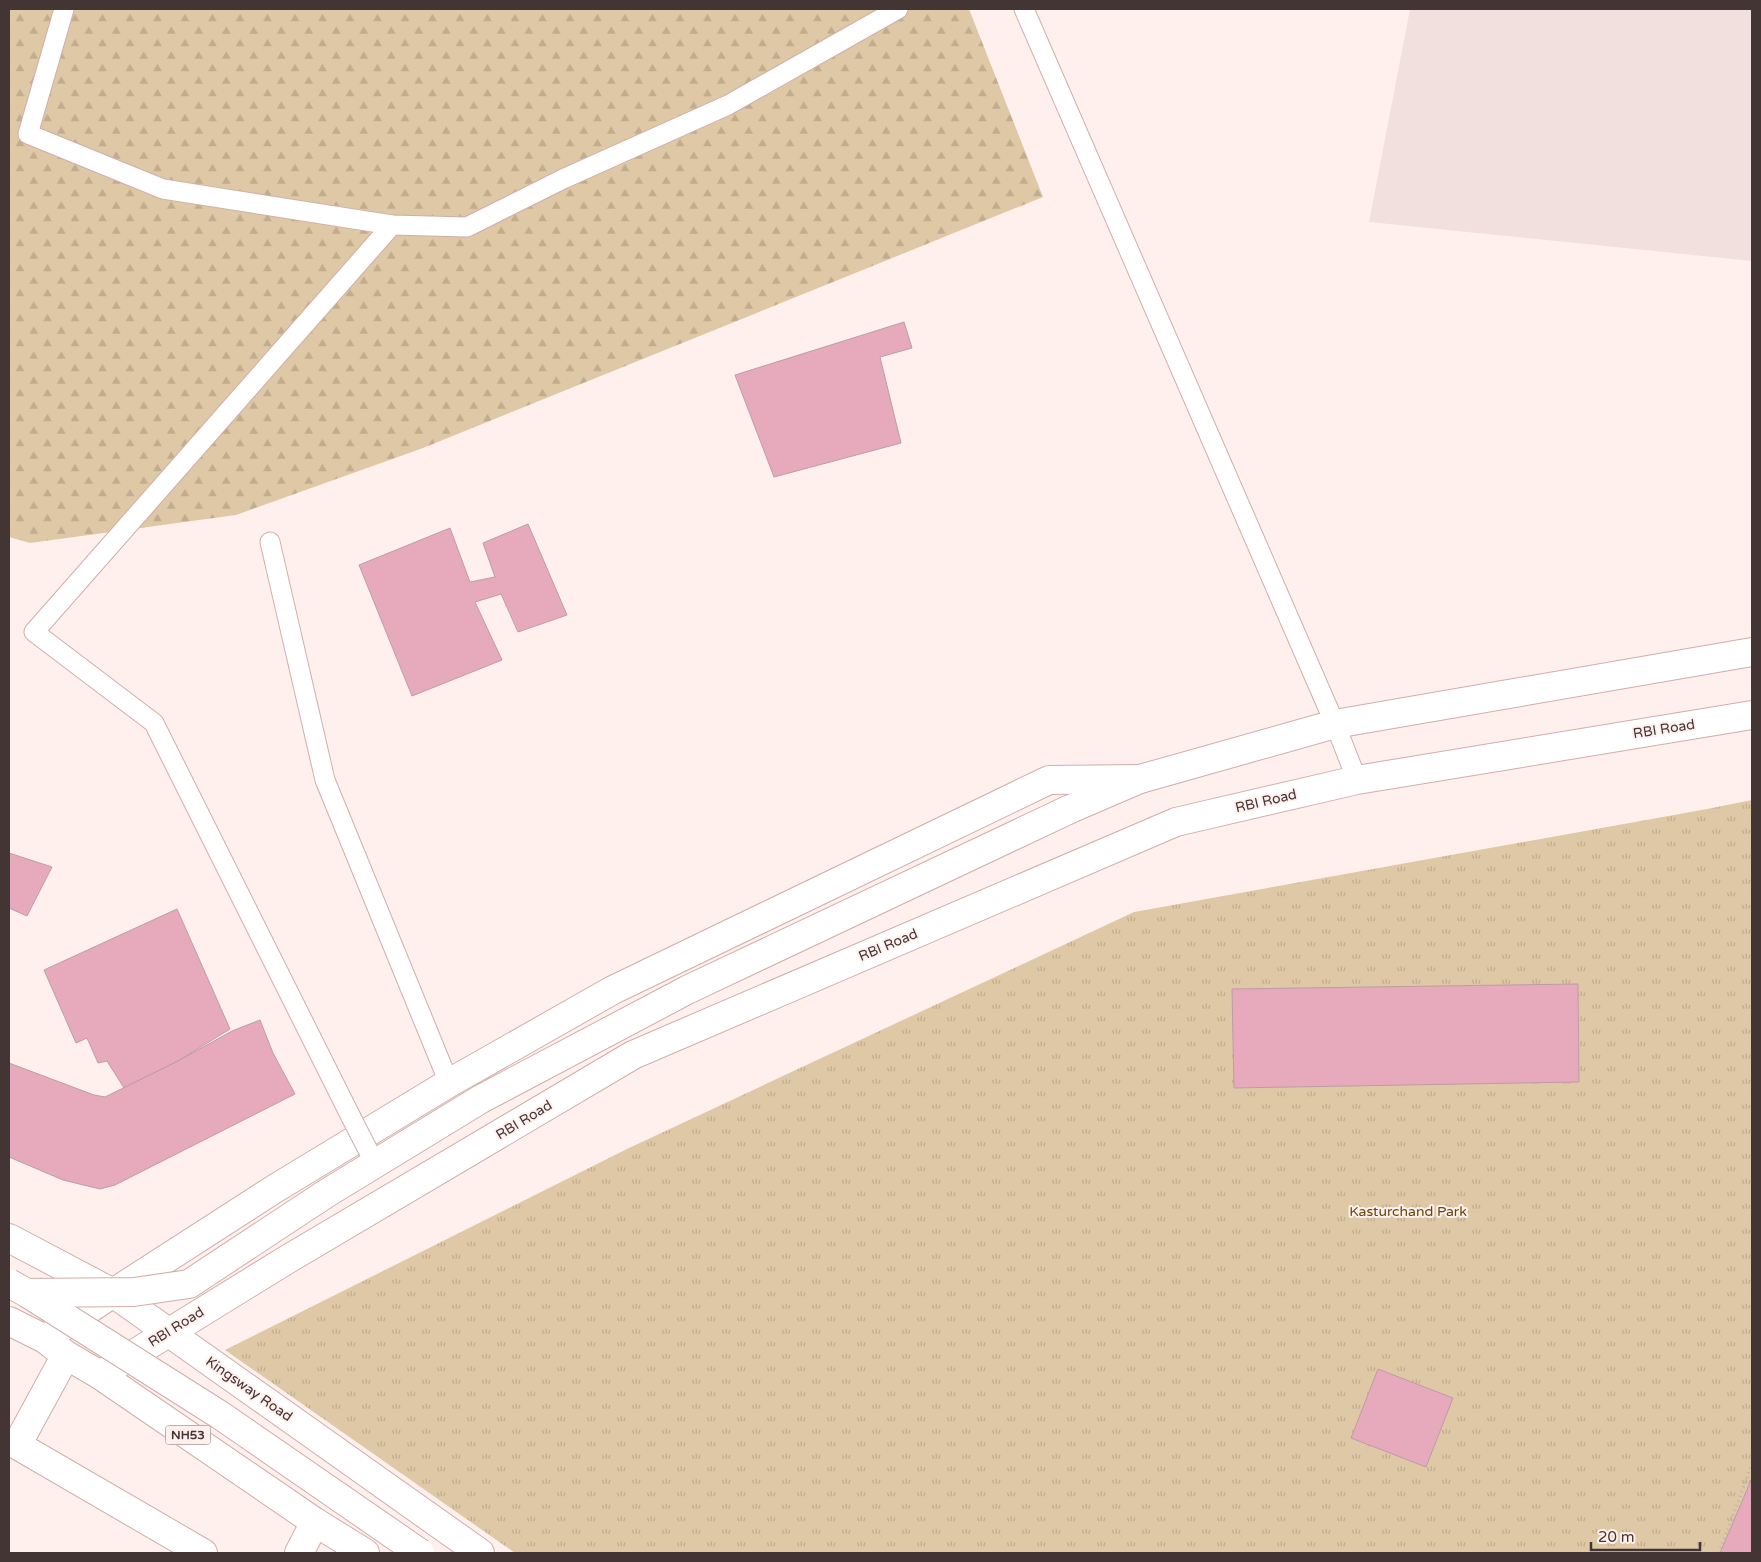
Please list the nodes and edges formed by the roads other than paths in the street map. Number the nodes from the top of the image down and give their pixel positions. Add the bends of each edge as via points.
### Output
1 (64, 9) edge
2 (898, 9) edge
3 (1024, 9) edge
4 (392, 225) junction
5 (270, 542) dead end
6 (1752, 652) edge
7 (1752, 714) edge
8 (1335, 724) junction
9 (1140, 779) junction
10 (1358, 780) junction
11 (449, 1083) junction
12 (373, 1160) junction
13 (9, 1238) edge
14 (18, 1288) edge
15 (113, 1293) junction
16 (9, 1321) edge
17 (168, 1332) junction
18 (45, 1339) junction
19 (66, 1356) junction
20 (100, 1375) junction
21 (316, 1522) junction
22 (203, 1553) edge
23 (299, 1553) edge
24 (365, 1553) edge
25 (420, 1553) edge
26 (480, 1553) edge

1 - 4 lane via 28,134 163,189
2 - 4 lane via 728,105 563,179 467,227
3 - 8 lane
4 - 12 lane, bridge via 34,632 154,723
5 - 11 lane via 325,780
6 - 8 main road
7 - 10 main road, RBI Road
8 - 9 main road
8 - 10 lane
9 - 11 main road via 1049,780 614,990
9 - 12 main road, bridge via 687,990
10 - 17 main road, RBI Road via 1176,822 633,1055
11 - 15 main road via 276,1188
12 - 14 main road, bridge via 189,1284 134,1292
13 - 15 main road, Kingsway Road
14 - 25 main road, bridge via 220,1415
15 - 17 main road, Kingsway Road
15 - 18 main road
16 - 18 main road, NH53
17 - 20 main road, RBI Road
17 - 26 main road, Kingsway Road
18 - 19 main road, NH53
19 - 20 main road, NH53
19 - 22 main road via 17,1445
20 - 21 main road, NH53
21 - 23 main road
21 - 24 main road, NH53

